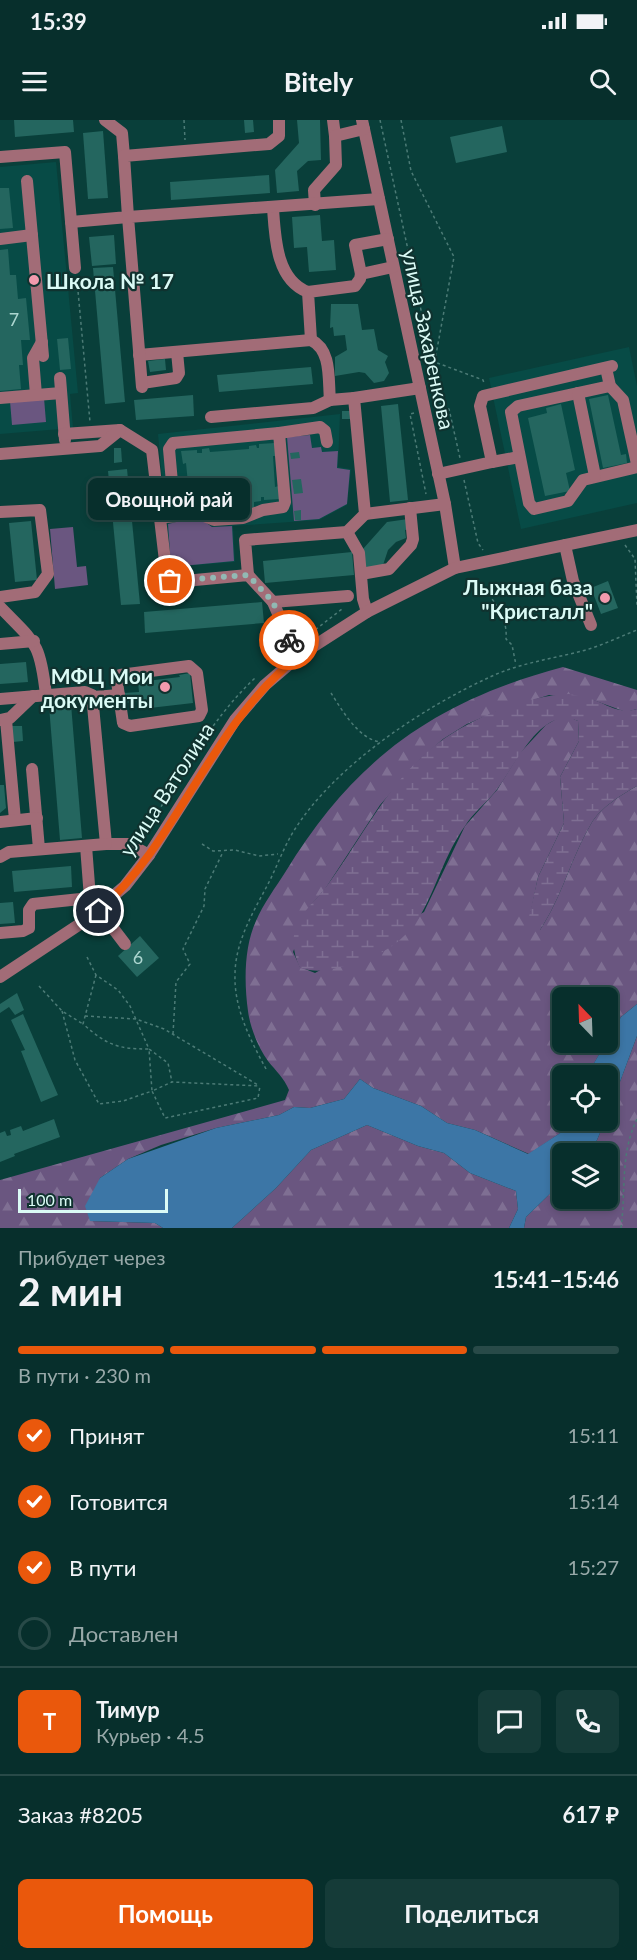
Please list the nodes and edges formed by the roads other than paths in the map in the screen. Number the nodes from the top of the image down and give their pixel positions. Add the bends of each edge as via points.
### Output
1 (105, 120) edge
2 (279, 120) edge
3 (333, 120) edge
4 (363, 125) edge
5 (335, 136) junction
6 (124, 156) junction
7 (0, 157) edge
8 (27, 181) dead end
9 (380, 199) junction
10 (315, 205) junction
11 (273, 208) junction
12 (128, 218) junction
13 (71, 222) junction
14 (32, 235) junction
15 (0, 238) edge
16 (388, 239) junction
17 (393, 267) junction
18 (75, 268) road end
19 (361, 274) junction
20 (308, 292) junction
21 (311, 340) junction
22 (42, 341) junction
23 (177, 351) junction
24 (140, 355) junction
25 (43, 356) dead end
26 (60, 378) dead end
27 (610, 386) junction
28 (420, 388) junction
29 (61, 393) junction
30 (578, 393) junction
31 (36, 395) junction
32 (354, 398) junction
33 (0, 399) edge
34 (330, 400) junction
35 (240, 415) junction
36 (211, 417) dead end
37 (120, 430) junction
38 (279, 433) junction
39 (64, 434) junction
40 (242, 436) junction
41 (327, 442) dead end
42 (66, 449) junction
43 (0, 454) edge
44 (519, 457) junction
45 (492, 462) junction
46 (637, 465) edge
47 (438, 474) junction
48 (595, 476) junction
49 (445, 504) junction
50 (410, 508) junction
51 (0, 512) edge
52 (365, 514) junction
53 (175, 516) junction
54 (160, 517) junction
55 (243, 518) junction
56 (347, 532) junction
57 (632, 534) edge
58 (245, 540) junction
59 (565, 545) junction
60 (455, 568) junction
61 (361, 574) junction
62 (248, 575) junction
63 (348, 596) dead end
64 (273, 602) junction
65 (0, 603) edge
66 (367, 612) junction
67 (591, 625) dead end
68 (34, 641) junction
69 (0, 644) edge
70 (300, 655) junction
71 (119, 695) junction
72 (39, 696) junction
73 (94, 698) junction
74 (0, 699) edge
75 (3, 720) edge
76 (32, 769) dead end
77 (37, 818) junction
78 (15, 820) junction
79 (0, 822) edge
80 (106, 844) junction
81 (86, 846) junction
82 (39, 849) junction
83 (149, 855) junction
84 (0, 857) edge
85 (90, 898) junction
86 (99, 911) junction
87 (0, 933) edge
88 (125, 944) dead end
89 (0, 977) edge

1 - 6 street via 122,133
2 - 6 street via 279,136 269,144
3 - 5 street
4 - 5 street
4 - 9 street, улица Захаренкова
5 - 10 street via 336,165 314,190
6 - 12 street
7 - 13 street via 65,152
8 - 14 street
9 - 10 street
9 - 16 street, улица Захаренкова
10 - 11 street
11 - 12 street
11 - 20 street via 279,256 292,281
12 - 13 street
12 - 24 street
13 - 18 street
14 - 15 street
14 - 22 street
16 - 17 street, улица Захаренкова
16 - 19 street via 355,245
17 - 19 street
17 - 28 street, улица Захаренкова
19 - 20 street via 355,286
20 - 21 street
21 - 23 street
21 - 34 street via 321,345 326,355
22 - 25 street
22 - 31 street via 33,358
23 - 24 street
23 - 24 street via 176,378 142,385
26 - 29 street
27 - 30 street
27 - 45 street via 609,367 486,395 480,406
27 - 46 street via 622,396
28 - 32 street
28 - 47 street, улица Захаренкова
29 - 31 street
29 - 39 street
30 - 44 street via 513,408 510,416
30 - 48 street
31 - 33 street
32 - 34 street
32 - 52 street
34 - 35 street via 313,408
35 - 36 street
35 - 40 street
37 - 39 street
37 - 42 street via 100,446
37 - 54 street via 154,453
38 - 40 street
38 - 41 street via 320,427
38 - 55 street via 285,505
39 - 42 street
40 - 53 street via 171,445
42 - 43 street
44 - 45 street
44 - 48 street via 529,503 534,509 568,501 579,482
45 - 47 street
46 - 48 street
47 - 49 street, улица Захаренкова
49 - 50 street
49 - 60 street, улица Захаренкова
50 - 52 street
50 - 61 street via 411,545 389,569
51 - 65 street via 40,510 48,574 35,592
52 - 56 street
53 - 54 street
53 - 55 street
54 - 62 street via 165,574 170,581
55 - 58 street
56 - 58 street
56 - 61 street via 359,553
57 - 59 street, улица Ватолина
58 - 62 street
59 - 60 street, улица Ватолина
59 - 67 street via 573,580
60 - 66 street, улица Ватолина
61 - 66 street
62 - 64 street
63 - 64 street
64 - 70 street
65 - 68 street
66 - 70 street, улица Ватолина
68 - 69 street
68 - 72 street via 41,656
70 - 83 street, улица Ватолина via 265,685 235,720
71 - 71 street via 126,725 195,718 201,714 197,673 189,666 120,675
71 - 73 street
72 - 73 street via 85,692
72 - 74 street
72 - 75 street
73 - 80 street
75 - 78 street
76 - 77 street
77 - 78 street
77 - 82 street
78 - 79 street
80 - 81 street
80 - 83 street via 129,844
81 - 82 street
81 - 85 street
82 - 84 street via 9,852
83 - 86 street, улица Ватолина
85 - 86 street
85 - 87 street via 33,904 29,927
86 - 88 street
86 - 89 street, улица Ватолина

